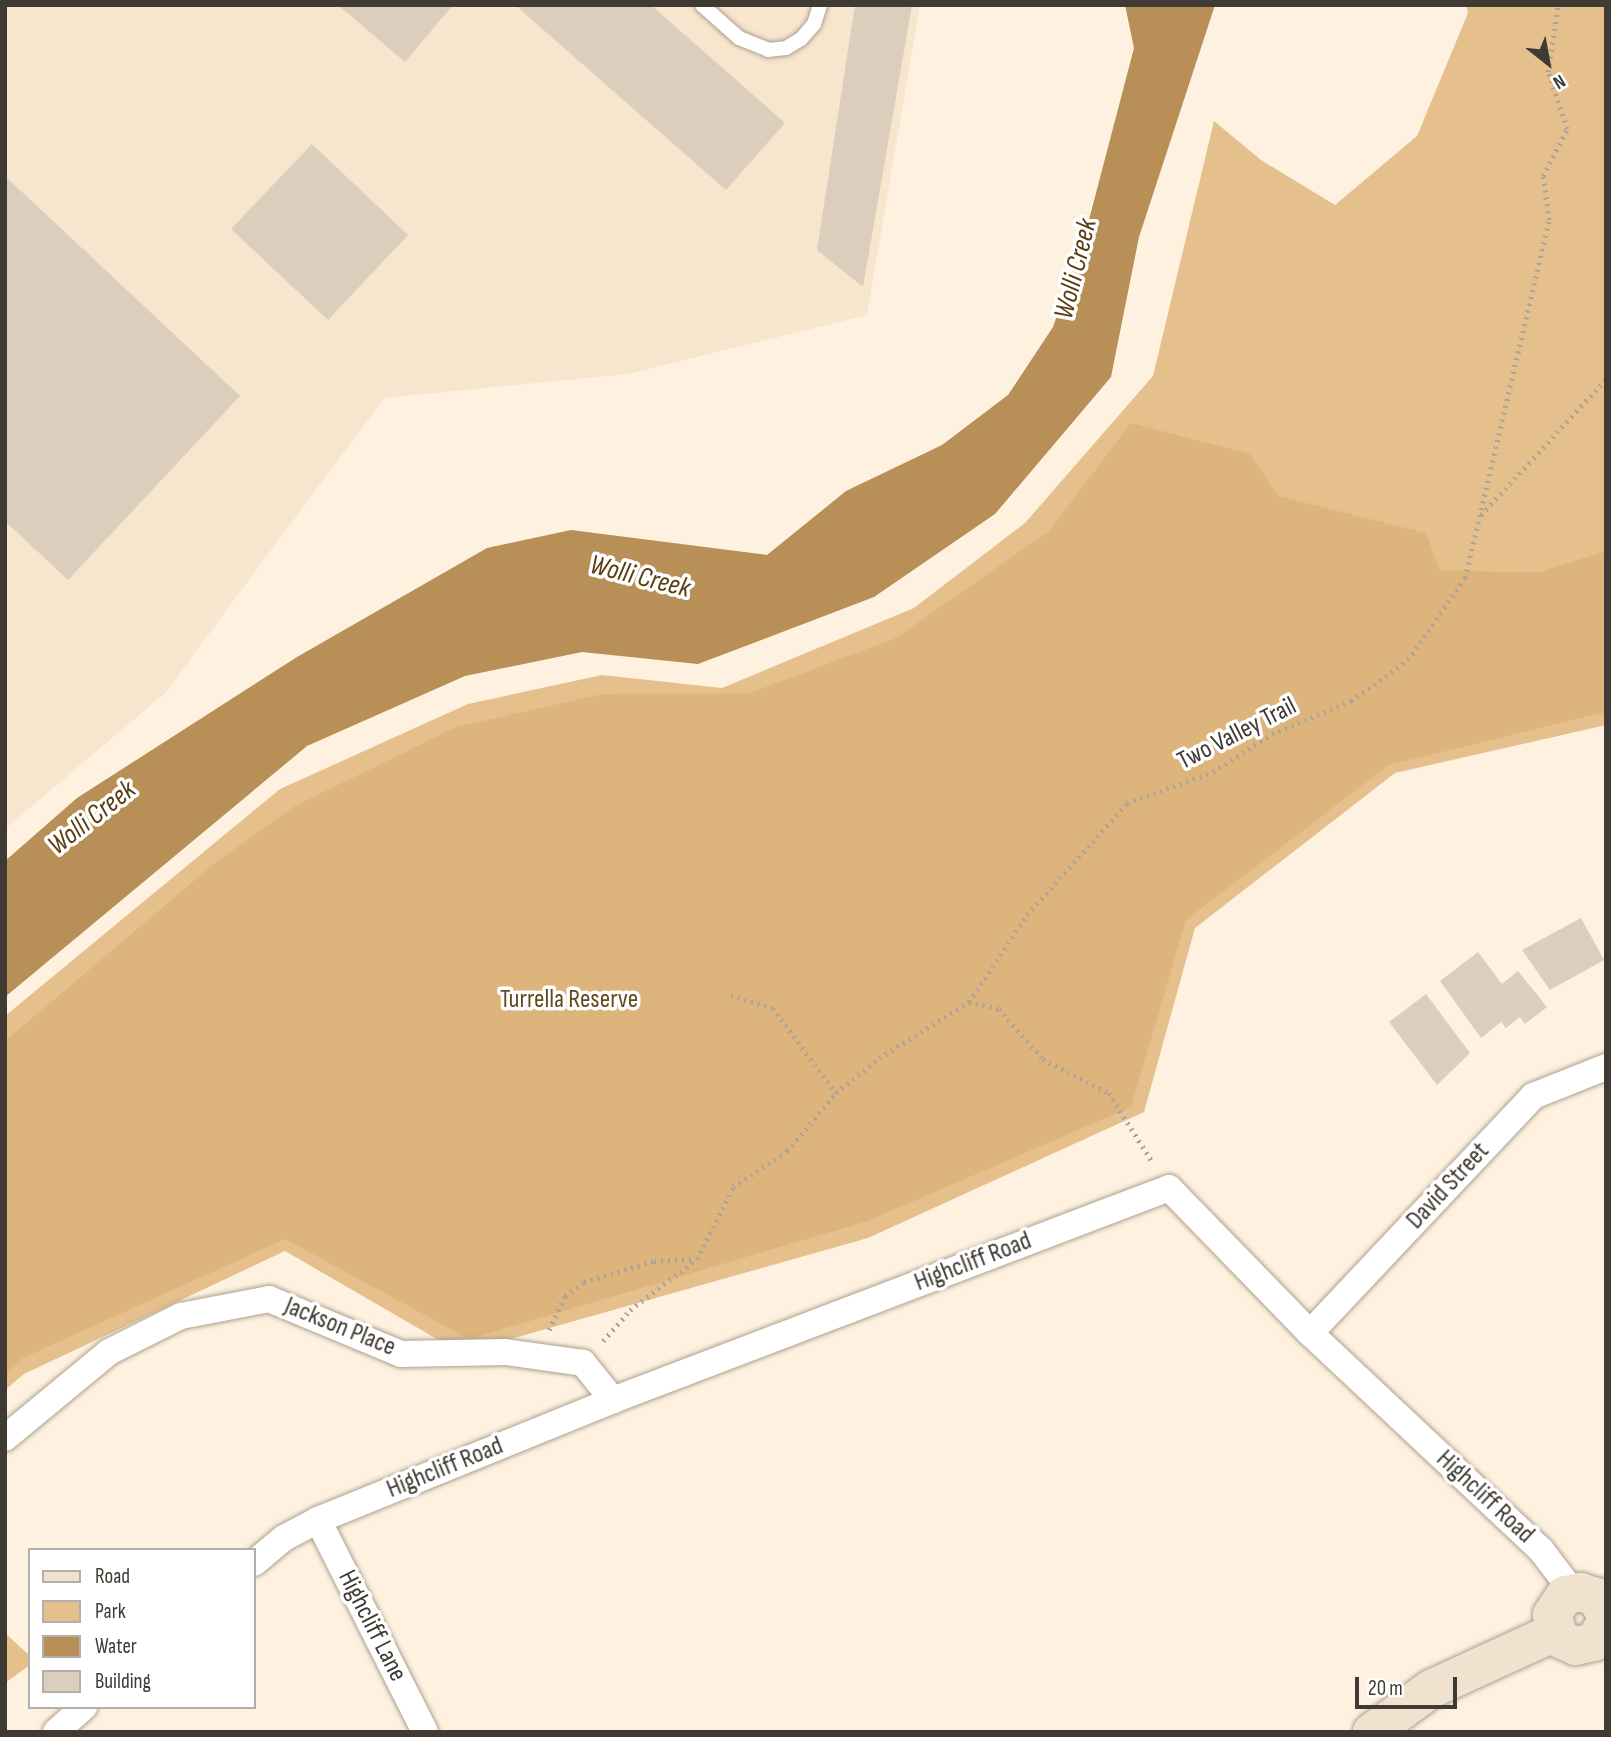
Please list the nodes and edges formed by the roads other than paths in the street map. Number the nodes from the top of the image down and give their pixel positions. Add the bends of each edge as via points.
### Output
1 (702, 5) edge
2 (820, 5) edge
3 (1606, 1067) edge
4 (1310, 1333) junction
5 (613, 1400) junction
6 (5, 1438) edge
7 (318, 1520) junction
8 (256, 1561) edge
9 (1597, 1607) edge
10 (1606, 1623) edge
11 (1555, 1632) junction
12 (82, 1709) edge
13 (56, 1732) edge
14 (425, 1732) edge
15 (1371, 1732) edge

1 - 2 lane via 739,38 768,50 786,48 801,39 814,24
3 - 4 street, David Street via 1533,1096
4 - 5 street, Highcliff Road via 1169,1188
4 - 9 street, Highcliff Road
5 - 6 street, Jackson Place via 583,1363 505,1352 401,1354 269,1299 181,1316 109,1352
5 - 7 street, Highcliff Road
7 - 8 street, Highcliff Road via 284,1538
7 - 14 street, Highcliff Lane
9 - 11 main road via 1554,1607
10 - 11 main road via 1601,1636 1586,1646 1568,1644
11 - 15 main road via 1431,1689
12 - 13 street

